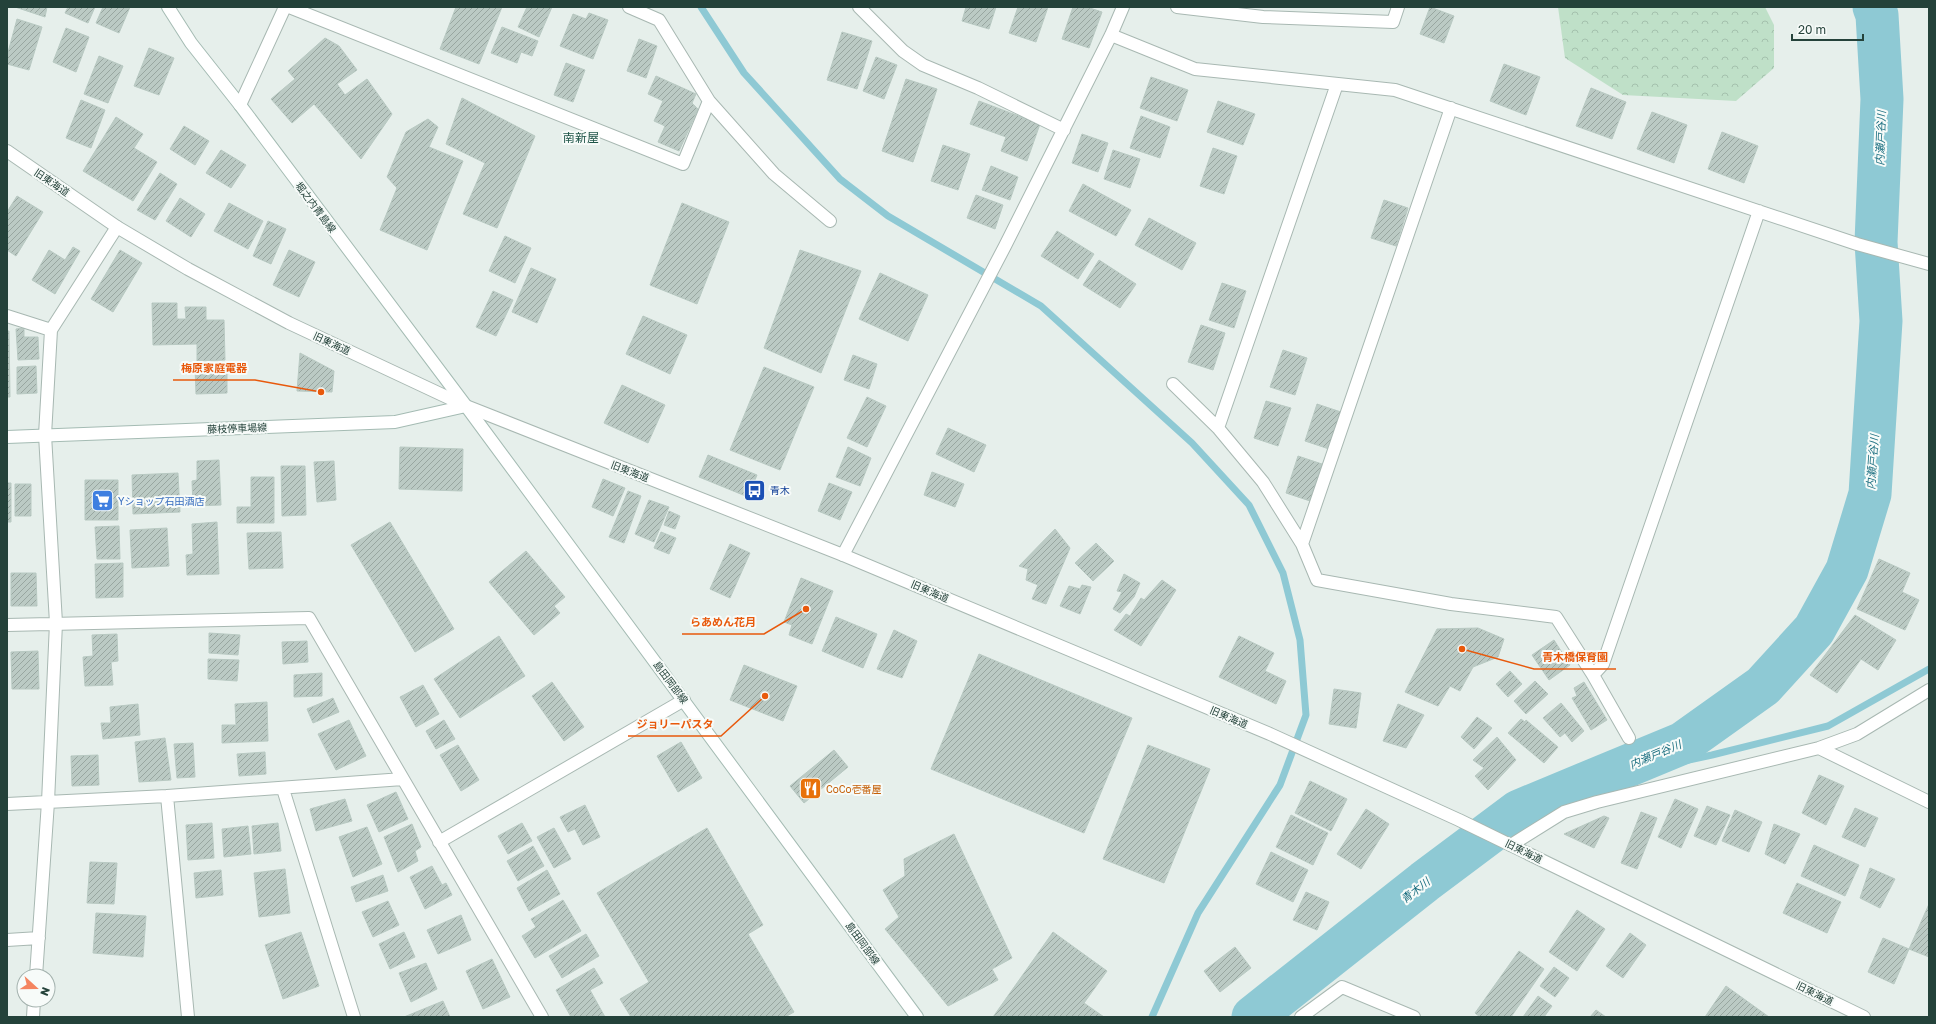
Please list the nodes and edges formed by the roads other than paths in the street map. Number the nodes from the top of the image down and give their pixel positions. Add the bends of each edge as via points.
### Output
1 (168, 7) edge
2 (285, 7) edge
3 (289, 7) edge
4 (628, 7) edge
5 (859, 7) edge
6 (1123, 7) edge
7 (1177, 7) edge
8 (1398, 7) edge
9 (1264, 12) edge
10 (1111, 35) junction
11 (1337, 84) junction
12 (709, 101) junction
13 (240, 105) junction
14 (1451, 108) junction
15 (1064, 130) junction
16 (7, 151) edge
17 (1759, 211) junction
18 (830, 221) dead end
19 (117, 227) junction
20 (1929, 264) edge
21 (7, 316) edge
22 (51, 330) junction
23 (1173, 384) dead end
24 (466, 406) junction
25 (1218, 428) junction
26 (45, 435) junction
27 (7, 436) edge
28 (1302, 544) junction
29 (844, 555) junction
30 (56, 623) junction
31 (7, 625) edge
32 (1593, 675) junction
33 (1929, 690) edge
34 (684, 700) junction
35 (1629, 738) dead end
36 (1819, 748) junction
37 (403, 779) junction
38 (283, 789) junction
39 (167, 796) junction
40 (48, 802) junction
41 (1929, 802) edge
42 (7, 804) edge
43 (439, 842) junction
44 (1511, 845) junction
45 (39, 938) junction
46 (7, 940) edge
47 (37, 968) edge
48 (188, 1017) edge
49 (354, 1017) edge
50 (542, 1017) edge
51 (917, 1017) edge
52 (1301, 1017) edge
53 (1414, 1017) edge
54 (1864, 1017) edge

1 - 13 street, 堀之内青島線 via 191,44
2 - 13 street
3 - 12 street via 683,164
4 - 12 street via 659,20
5 - 15 street via 903,51 923,65 978,88
6 - 10 street
7 - 9 street
8 - 9 street via 1393,22
10 - 11 street via 1195,69
10 - 15 street
11 - 14 street via 1395,90
11 - 25 street
12 - 18 street via 774,174
13 - 24 street, 堀之内青島線
14 - 17 street
14 - 28 street
15 - 29 street
16 - 19 street, 旧東海道
17 - 20 street via 1856,244
17 - 32 street via 1603,664
19 - 22 street
19 - 24 street, 旧東海道 via 188,269 282,319
21 - 22 street
22 - 26 street
23 - 25 street
24 - 26 street, 藤枝停車場線 via 396,422
24 - 29 street, 旧東海道
24 - 34 street, 島田岡部線
25 - 28 street via 1263,482
26 - 27 street, 藤枝停車場線
26 - 30 street
28 - 32 street via 1317,580 1451,604 1556,617
29 - 44 street, 旧東海道 via 1270,734
30 - 31 street
30 - 37 street via 309,618
30 - 40 street
32 - 35 street
33 - 36 street via 1857,734
34 - 43 street
34 - 51 street, 島田岡部線
36 - 41 street
36 - 44 street via 1564,812
37 - 38 street
37 - 43 street
38 - 39 street
38 - 49 street
39 - 40 street
39 - 48 street
40 - 42 street
40 - 45 street
43 - 50 street
44 - 54 street, 旧東海道
45 - 46 street
45 - 47 street
52 - 53 street via 1342,987

